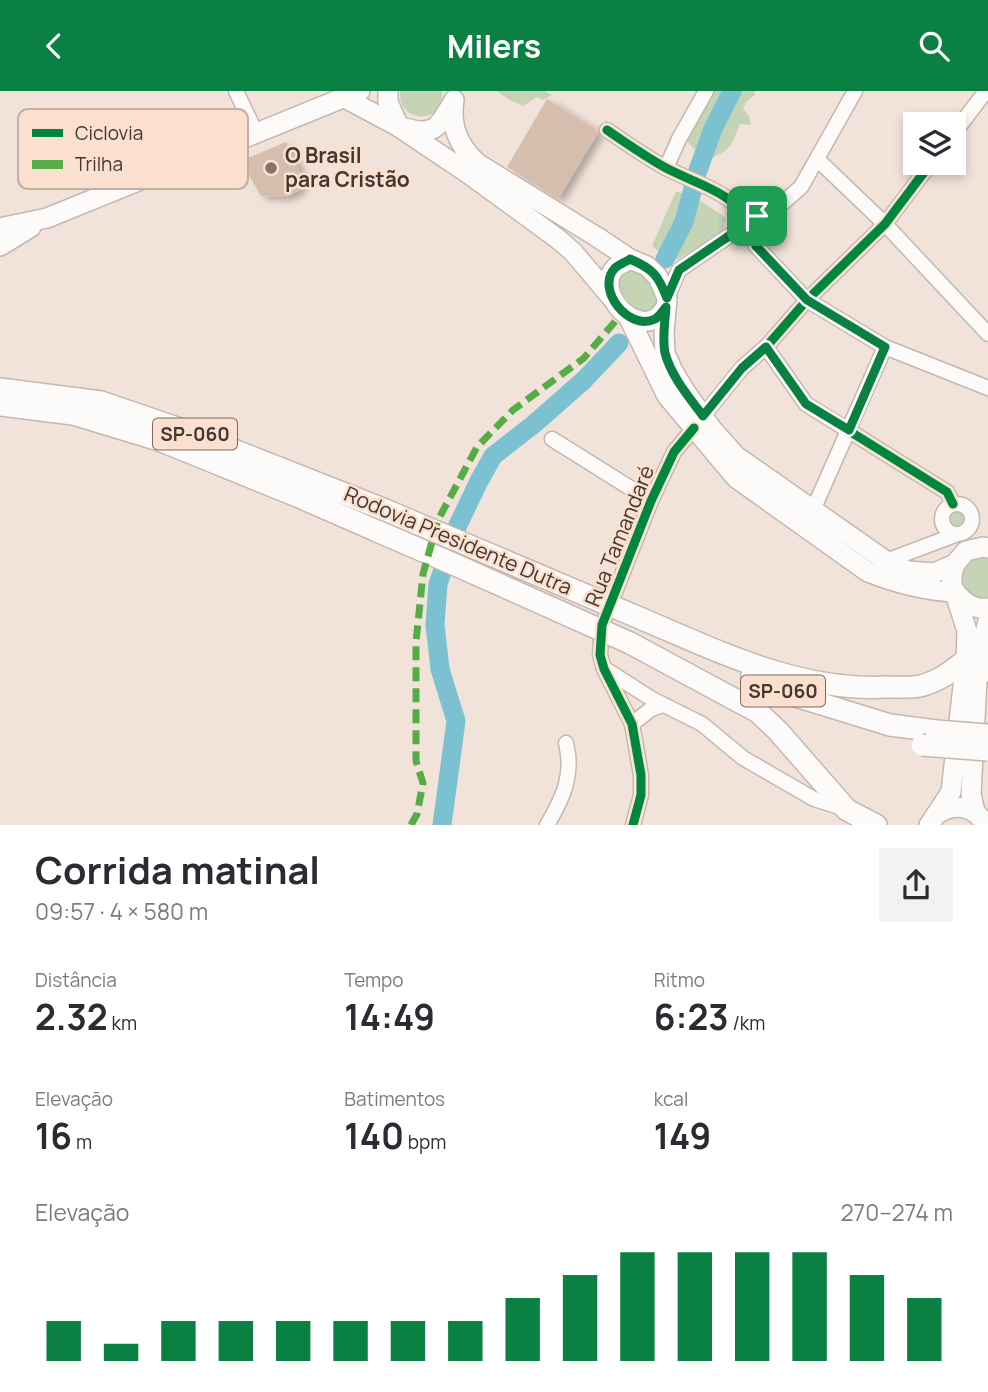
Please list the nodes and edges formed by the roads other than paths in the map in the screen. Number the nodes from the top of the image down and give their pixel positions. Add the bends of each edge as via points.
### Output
1 (236, 91) edge
2 (367, 91) edge
3 (388, 91) edge
4 (706, 91) edge
5 (855, 91) edge
6 (986, 91) edge
7 (352, 94) edge
8 (454, 94) edge
9 (244, 109) edge
10 (248, 117) edge
11 (966, 117) edge
12 (399, 127) junction
13 (607, 130) dead end
14 (256, 134) junction
15 (248, 137) edge
16 (817, 159) junction
17 (666, 168) junction
18 (922, 175) edge
19 (119, 189) edge
20 (47, 218) junction
21 (749, 223) junction
22 (885, 224) junction
23 (0, 228) edge
24 (0, 246) edge
25 (630, 259) junction
26 (612, 299) junction
27 (807, 300) junction
28 (667, 303) junction
29 (628, 316) junction
30 (988, 334) edge
31 (766, 347) junction
32 (885, 347) junction
33 (985, 382) edge
34 (0, 389) edge
35 (0, 405) edge
36 (698, 422) junction
37 (849, 430) junction
38 (552, 439) dead end
39 (651, 501) junction
40 (817, 501) dead end
41 (953, 504) junction
42 (955, 535) junction
43 (988, 548) edge
44 (886, 561) junction
45 (955, 564) junction
46 (956, 593) junction
47 (988, 608) edge
48 (642, 619) junction
49 (988, 621) edge
50 (630, 643) junction
51 (977, 664) edge
52 (604, 669) junction
53 (663, 705) junction
54 (632, 724) junction
55 (988, 734) edge
56 (929, 738) junction
57 (566, 743) dead end
58 (988, 750) edge
59 (847, 810) junction
60 (933, 819) edge
61 (980, 819) edge
62 (547, 825) edge
63 (633, 825) edge
64 (876, 825) edge

1 - 9 street
2 - 12 main road
3 - 12 main road
4 - 17 street
5 - 16 street
6 - 11 street
7 - 12 main road
7 - 14 main road
8 - 12 main road via 436,129 419,132
8 - 25 main road via 453,124 467,154
10 - 14 street
12 - 26 main road via 558,239
13 - 17 street
14 - 15 main road
16 - 21 street via 801,187 777,208
16 - 22 street
17 - 21 street via 732,200
18 - 22 street, Rua Tamandaré
19 - 20 main road
20 - 23 main road
20 - 24 main road
21 - 27 street via 756,246
21 - 28 street via 679,270
22 - 27 street, Rua Tamandaré
22 - 30 street
25 - 26 main road via 615,268 610,278
25 - 28 main road via 659,277
26 - 29 main road
27 - 31 street, Rua Tamandaré
27 - 32 street
28 - 29 main road via 657,319 646,322
28 - 36 main road via 665,353
29 - 36 main road via 667,396
31 - 36 street, Rua Tamandaré via 742,368
31 - 37 street via 806,404
32 - 33 street
32 - 37 street
34 - 48 highway, Rodovia Presidente Dutra / SP-060, bridge via 101,402 183,430
35 - 50 highway, Rodovia Presidente Dutra / SP-060, bridge via 73,414 159,440
36 - 39 street, Rua Tamandaré via 674,453
36 - 44 main road via 736,456
36 - 46 main road via 736,478 868,572 893,582
37 - 40 street
37 - 41 street via 947,492
38 - 39 street
39 - 52 street, Rua Tamandaré via 602,625
41 - 42 street via 946,508 942,525
41 - 42 street via 966,507 973,519 968,531
42 - 44 street
43 - 45 main road via 966,551
44 - 45 main road via 908,571 934,573
45 - 46 main road via 952,584
46 - 47 main road via 966,604
46 - 51 main road
48 - 51 highway via 735,659 828,684 920,686
48 - 56 highway, Rodovia Presidente Dutra / SP-060 via 789,694
49 - 51 main road
50 - 56 highway, Rodovia Presidente Dutra / SP-060 via 780,705 880,736
50 - 59 highway via 758,712
51 - 60 main road via 951,792
51 - 61 main road via 971,794
52 - 53 street
52 - 54 street, Rua Tamandaré
53 - 54 street
53 - 59 street via 702,724 743,758 814,799
54 - 63 street, Rua Tamandaré via 641,775
55 - 56 highway, Rodovia Presidente Dutra / SP-060, bridge
56 - 58 highway, Rodovia Presidente Dutra / SP-060, bridge
57 - 62 street via 570,759 567,782
59 - 64 highway
60 - 61 main road via 956,806

